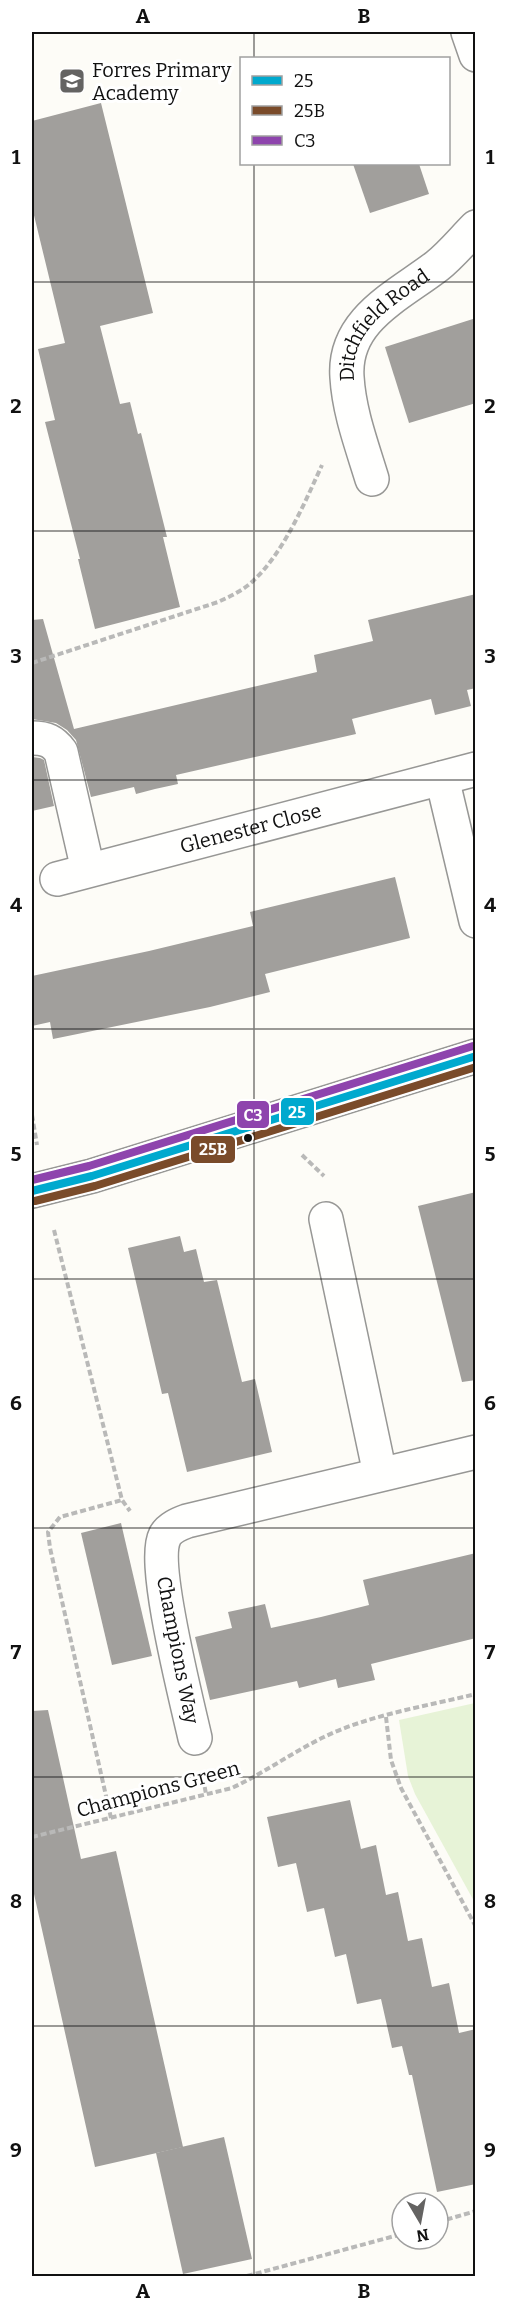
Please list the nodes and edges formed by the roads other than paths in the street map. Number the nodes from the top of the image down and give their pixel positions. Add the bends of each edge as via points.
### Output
1 (468, 32) edge
2 (476, 55) edge
3 (476, 227) edge
4 (372, 479) dead end
5 (32, 738) edge
6 (476, 769) edge
7 (442, 778) junction
8 (88, 870) junction
9 (57, 879) dead end
10 (474, 912) edge
11 (476, 1056) edge
12 (32, 1191) edge
13 (326, 1219) road end
14 (476, 1452) edge
15 (380, 1474) junction
16 (195, 1738) dead end

1 - 2 street
3 - 4 street, Ditchfield Road via 439,265 367,319 354,337 348,355 350,405
5 - 8 street via 45,739 61,752
6 - 7 street, Glenester Close
7 - 8 street, Glenester Close
7 - 10 street
8 - 9 street, Glenester Close
11 - 12 street via 92,1176
13 - 15 street
14 - 15 street
15 - 16 street, Champions Way via 187,1521 174,1526 165,1536 164,1591

